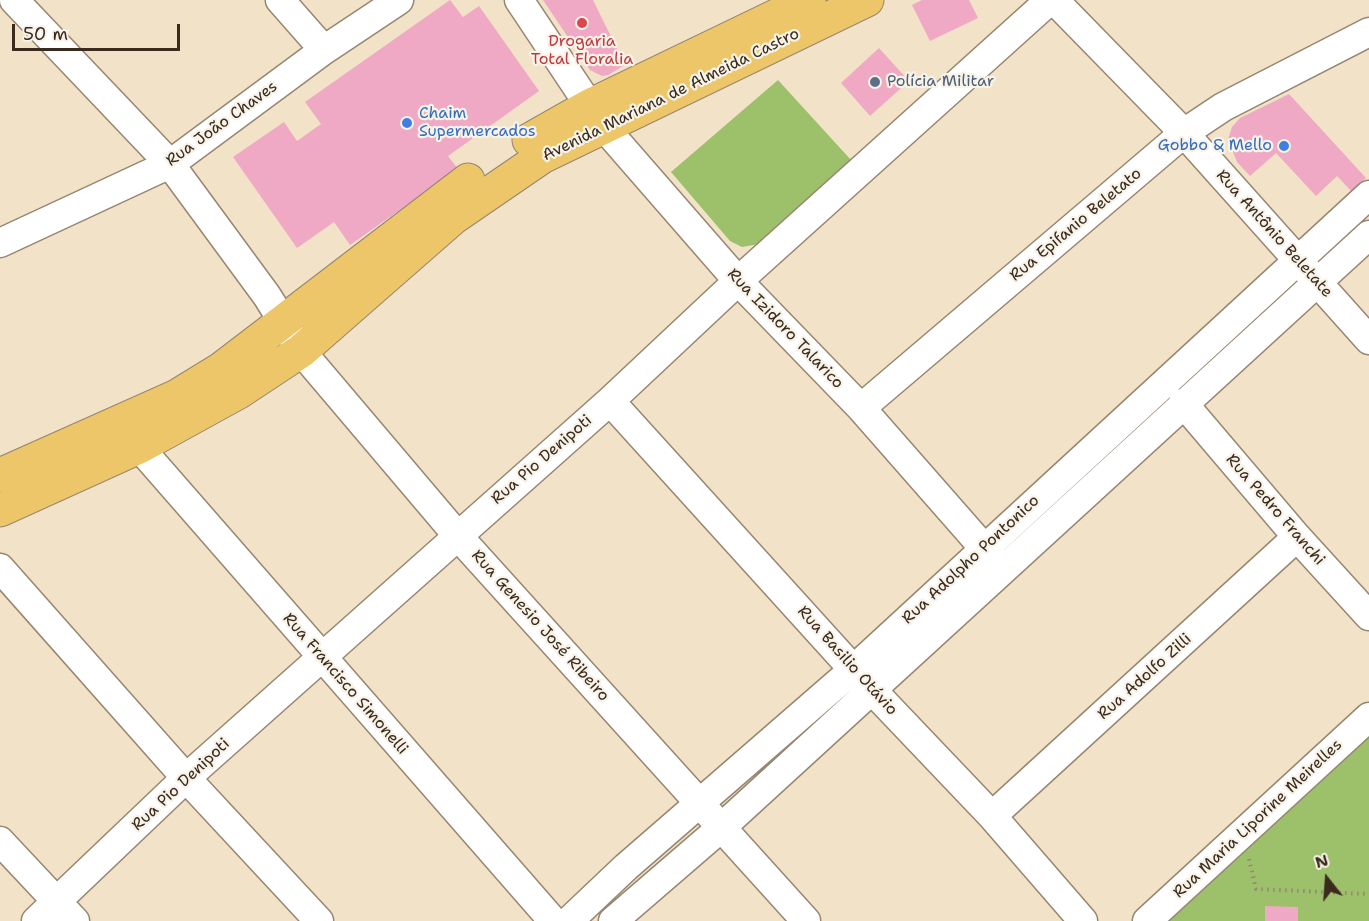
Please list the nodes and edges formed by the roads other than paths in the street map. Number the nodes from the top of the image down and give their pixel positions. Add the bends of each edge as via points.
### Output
1 (280, 0) edge
2 (399, 0) edge
3 (519, 0) edge
4 (809, 0) edge
5 (867, 0) edge
6 (1052, 0) edge
7 (12, 9) edge
8 (1369, 32) edge
9 (324, 50) junction
10 (596, 116) junction
11 (1184, 133) junction
12 (170, 164) junction
13 (1369, 195) edge
14 (1369, 235) edge
15 (0, 243) edge
16 (1298, 261) junction
17 (738, 281) junction
18 (1317, 282) junction
19 (285, 321) junction
20 (1369, 340) edge
21 (301, 351) junction
22 (610, 401) junction
23 (1183, 403) junction
24 (861, 408) junction
25 (139, 447) junction
26 (0, 475) edge
27 (0, 510) edge
28 (457, 535) junction
29 (1297, 537) junction
30 (993, 559) junction
31 (0, 568) edge
32 (1369, 616) edge
33 (322, 659) junction
34 (862, 679) junction
35 (1369, 717) edge
36 (186, 778) junction
37 (701, 802) junction
38 (992, 816) junction
39 (722, 827) junction
40 (0, 841) edge
41 (626, 867) junction
42 (645, 890) junction
43 (67, 911) edge
44 (36, 921) edge
45 (319, 921) edge
46 (553, 921) edge
47 (569, 921) edge
48 (613, 921) edge
49 (806, 921) edge
50 (1083, 921) edge
51 (1148, 921) edge

1 - 9 street
2 - 9 street, Rua João Chaves
3 - 10 street, Rua Izidoro Talarico
4 - 10 main road, Avenida Mariana de Almeida Castro
5 - 10 main road, Avenida Mariana de Almeida Castro
6 - 11 street, Rua Antônio Beletate
6 - 17 street, Rua Pio Denipoti
7 - 12 street, Rua Genesio José Ribeiro
8 - 11 street, Rua Epifanio Beletato via 1223,107
9 - 12 street, Rua João Chaves
10 - 17 street, Rua Izidoro Talarico
10 - 19 main road, Avenida Mariana de Almeida Castro via 530,139 483,169
10 - 21 main road, Avenida Mariana de Almeida Castro via 462,212
11 - 16 street, Rua Antônio Beletate
11 - 24 street, Rua Epifanio Beletato
12 - 15 street, Rua João Chaves
12 - 19 street, Rua Genesio José Ribeiro
13 - 16 street, Rua Adolpho Pontonico
14 - 18 street, Rua Adolpho Pontonico
16 - 18 street, Rua Antônio Beletate
16 - 30 street, Rua Adolpho Pontonico
17 - 22 street, Rua Pio Denipoti
17 - 24 street, Rua Izidoro Talarico
18 - 20 street, Rua Antônio Beletate
18 - 23 street, Rua Adolpho Pontonico
19 - 21 street, Rua Genesio José Ribeiro
19 - 26 main road, Avenida Mariana de Almeida Castro via 177,396
21 - 25 main road, Avenida Mariana de Almeida Castro via 191,420
21 - 28 street, Rua Genesio José Ribeiro
22 - 28 street, Rua Pio Denipoti
22 - 34 street, Rua Basilio Otávio
23 - 29 street, Rua Pedro Franchi
23 - 30 street, Rua Adolpho Pontonico
24 - 30 street, Rua Izidoro Talarico
25 - 27 main road, Avenida Mariana de Almeida Castro
25 - 33 street, Rua Francisco Simonelli
28 - 33 street, Rua Pio Denipoti
28 - 37 street, Rua Genesio José Ribeiro
29 - 32 street, Rua Pedro Franchi
29 - 38 street, Rua Adolfo Zilli
30 - 34 street, Rua Adolpho Pontonico
31 - 36 street
33 - 36 street, Rua Pio Denipoti
33 - 46 street, Rua Francisco Simonelli
34 - 37 street, Rua Adolpho Pontonico
34 - 38 street, Rua Basilio Otávio
34 - 39 street, Rua Adolpho Pontonico
35 - 51 street, Rua Maria Liporine Meirelles
36 - 43 street, Rua Pio Denipoti
36 - 45 street
37 - 39 street, Rua Genesio José Ribeiro
37 - 41 street, Rua Adolpho Pontonico
38 - 50 street, Rua Basilio Otávio
39 - 42 street, Rua Adolpho Pontonico
39 - 49 street, Rua Genesio José Ribeiro
40 - 43 street
41 - 42 street
41 - 47 street, Rua Adolpho Pontonico
42 - 48 street, Rua Adolpho Pontonico
43 - 44 street, Rua Pio Denipoti

